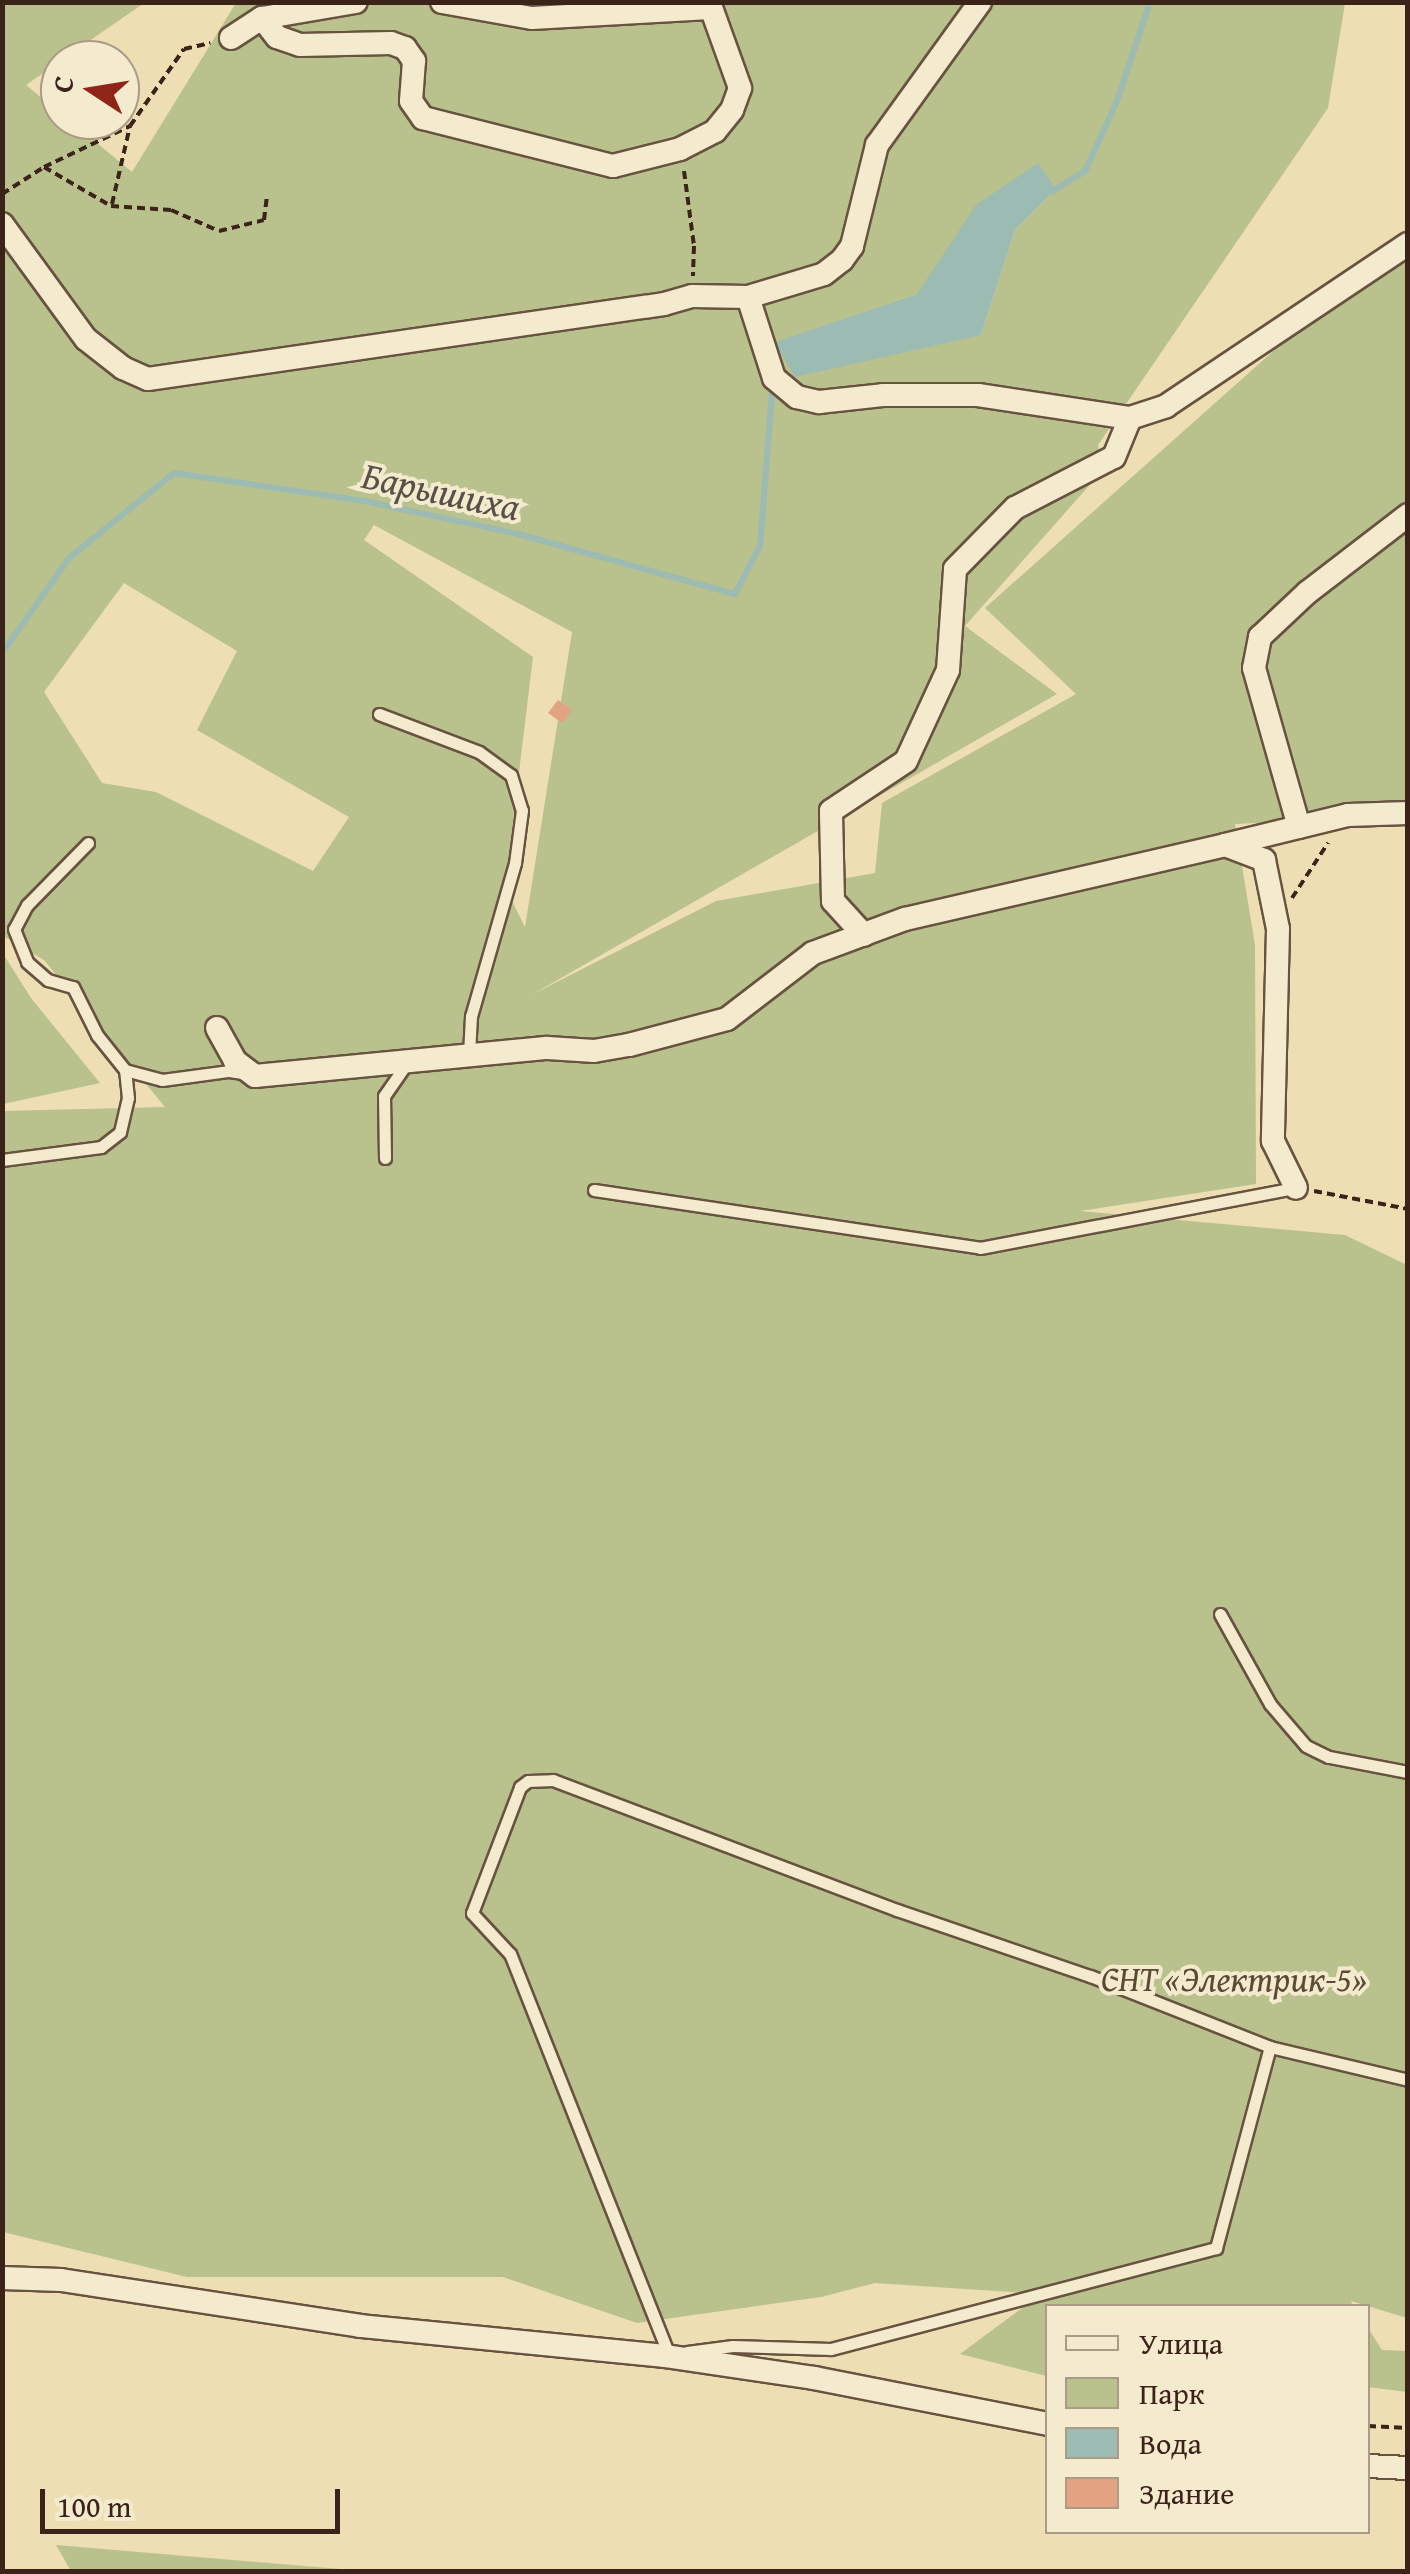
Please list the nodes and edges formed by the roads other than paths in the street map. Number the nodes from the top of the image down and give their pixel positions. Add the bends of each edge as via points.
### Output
1 (356, 2) edge
2 (442, 2) edge
3 (980, 2) edge
4 (710, 5) edge
5 (262, 18) junction
6 (231, 38) road end
7 (2, 224) edge
8 (1408, 244) edge
9 (748, 297) junction
10 (1130, 418) junction
11 (1408, 515) edge
12 (379, 714) dead end
13 (1408, 814) edge
14 (1290, 830) junction
15 (88, 843) dead end
16 (1225, 845) junction
17 (1264, 860) junction
18 (864, 935) junction
19 (217, 1028) dead end
20 (469, 1055) junction
21 (407, 1063) junction
22 (125, 1070) junction
23 (255, 1076) junction
24 (385, 1158) dead end
25 (2, 1160) edge
26 (1296, 1188) joint
27 (594, 1190) dead end
28 (1220, 1614) dead end
29 (1408, 1772) edge
30 (1270, 2047) junction
31 (1408, 2080) edge
32 (2, 2278) edge
33 (665, 2356) junction
34 (1045, 2423) edge
35 (1370, 2466) edge
36 (1408, 2468) edge

1 - 5 street
2 - 4 street via 532,18
3 - 9 street via 877,145 852,246 842,260 824,274
4 - 5 street via 740,88 732,110 716,131 680,149 613,166 423,118 411,101 414,61 405,48 300,45 278,37
5 - 6 street
7 - 9 street via 86,339 148,379 692,296
8 - 10 street via 1166,406
9 - 10 street via 774,378 797,397 818,402 978,395
10 - 18 street via 1114,458 1015,508 955,569 948,670 906,761 830,811 833,902
11 - 14 street via 1260,637 1254,668
12 - 20 lane via 479,752 511,774 522,810 515,863 472,1016
13 - 14 street via 1348,815
14 - 16 street
14 - 17 street
15 - 22 lane via 27,905 14,929 27,962 48,980 73,987 97,1035
16 - 17 street
16 - 18 street via 905,919
17 - 26 street via 1278,929 1273,1142
18 - 20 street via 813,954 727,1019 594,1051
19 - 23 street via 234,1061
20 - 21 street
21 - 23 street
21 - 24 lane via 384,1096
22 - 23 lane via 162,1080 229,1070
22 - 25 lane via 128,1098 120,1132 101,1147
26 - 27 lane via 980,1248
28 - 29 lane via 1270,1704 1306,1746 1328,1757
30 - 31 lane
30 - 33 lane via 1222,2237 1206,2253 831,2348 733,2346
30 - 33 lane via 553,1780 528,1780 472,1913 510,1954
32 - 33 street via 61,2280 360,2326
33 - 34 street
35 - 36 street

